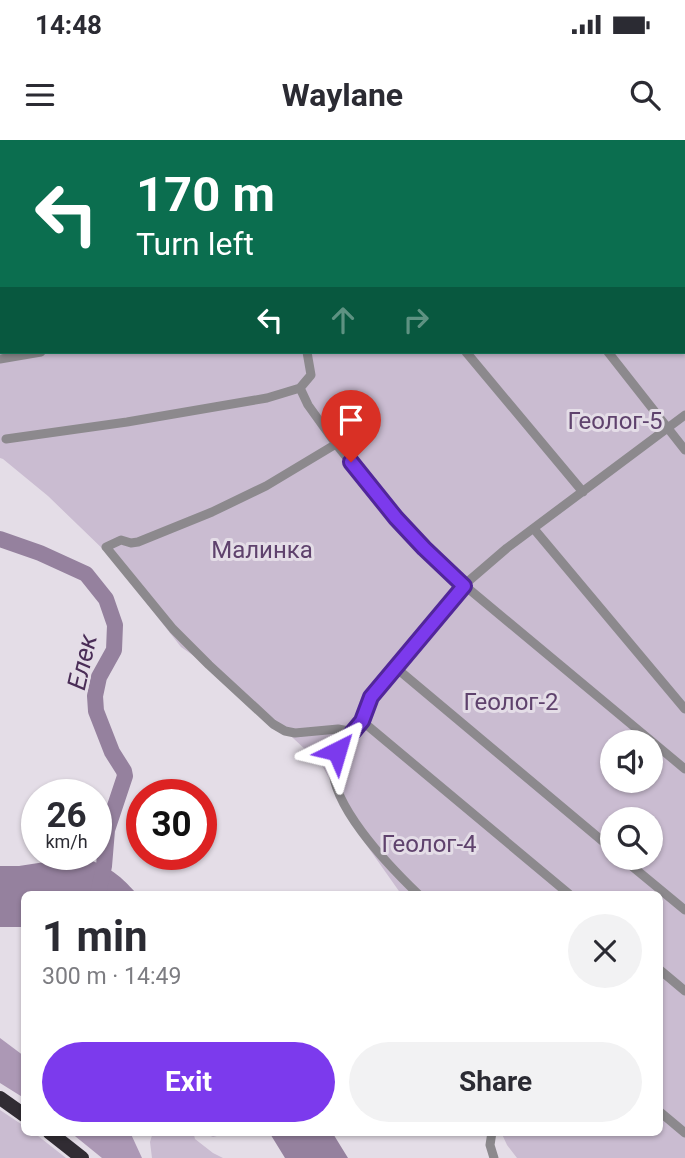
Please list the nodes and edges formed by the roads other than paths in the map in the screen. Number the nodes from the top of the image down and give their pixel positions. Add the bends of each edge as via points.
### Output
1 (29, 354) edge
2 (307, 354) edge
3 (468, 354) edge
4 (610, 354) edge
5 (0, 359) edge
6 (300, 388) junction
7 (685, 415) edge
8 (668, 428) junction
9 (6, 439) dead end
10 (336, 444) junction
11 (685, 450) edge
12 (583, 492) junction
13 (534, 529) junction
14 (464, 586) junction
15 (395, 667) junction
16 (685, 709) edge
17 (362, 721) junction
18 (354, 732) junction
19 (685, 769) edge
20 (600, 839) edge
21 (636, 870) edge
22 (415, 891) edge
23 (565, 891) edge
24 (661, 891) edge
25 (663, 892) edge
26 (685, 911) edge
27 (663, 973) edge
28 (685, 991) edge
29 (2, 1101) edge
30 (21, 1113) edge
31 (663, 1115) edge
32 (685, 1133) edge
33 (54, 1136) edge
34 (491, 1136) edge
35 (82, 1158) edge
36 (494, 1158) edge

1 - 5 street
2 - 6 street via 311,375
3 - 12 street
4 - 8 street
6 - 9 street via 267,398
6 - 10 street
7 - 8 street
8 - 11 street
8 - 12 street
10 - 14 street via 396,518
10 - 18 street via 212,512 138,542 121,540 106,547 173,629 273,724 295,733
12 - 13 street
13 - 14 street
13 - 16 street
14 - 15 street
14 - 19 street
15 - 17 street via 371,697
15 - 20 street
17 - 18 street
17 - 23 street
18 - 22 street via 333,761 336,787 364,836
21 - 24 street
25 - 26 street
27 - 28 street
29 - 30 highway
31 - 32 street
33 - 35 highway
34 - 36 street

